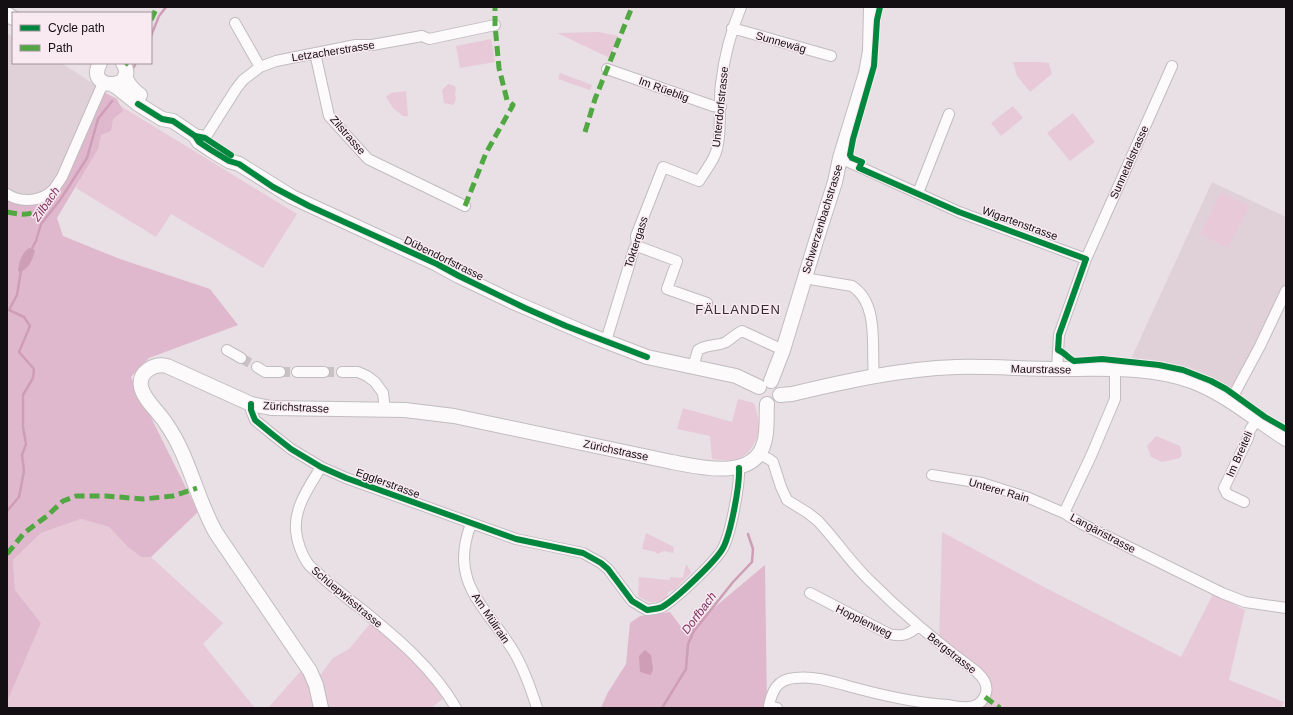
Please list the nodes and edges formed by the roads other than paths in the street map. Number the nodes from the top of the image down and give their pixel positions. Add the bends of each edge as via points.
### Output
1 (741, 7) edge
2 (871, 7) edge
3 (235, 23) dead end
4 (495, 25) dead end
5 (732, 28) junction
6 (315, 53) junction
7 (831, 56) dead end
8 (96, 64) edge
9 (1172, 66) dead end
10 (260, 67) junction
11 (607, 69) dead end
12 (124, 70) edge
13 (109, 84) junction
14 (720, 107) junction
15 (949, 114) dead end
16 (173, 121) junction
17 (200, 137) junction
18 (840, 158) junction
19 (663, 167) joint
20 (918, 193) junction
21 (7, 194) edge
22 (465, 206) dead end
23 (637, 246) junction
24 (1086, 259) junction
25 (804, 278) junction
26 (1286, 291) edge
27 (707, 303) dead end
28 (606, 341) junction
29 (227, 350) dead end
30 (783, 350) junction
31 (241, 358) tunnel mouth
32 (693, 366) junction
33 (257, 367) tunnel mouth
34 (1057, 369) junction
35 (1114, 369) junction
36 (280, 372) tunnel mouth
37 (297, 372) tunnel mouth
38 (324, 372) tunnel mouth
39 (342, 372) tunnel mouth
40 (874, 376) junction
41 (765, 384) junction
42 (780, 395) junction
43 (1231, 400) junction
44 (251, 404) junction
45 (767, 404) junction
46 (384, 410) junction
47 (1257, 419) junction
48 (1286, 439) edge
49 (759, 454) junction
50 (321, 467) junction
51 (739, 468) junction
52 (932, 475) dead end
53 (1244, 502) dead end
54 (1064, 513) junction
55 (471, 524) junction
56 (810, 593) dead end
57 (1286, 608) edge
58 (918, 626) junction
59 (321, 708) edge
60 (456, 708) edge
61 (537, 708) edge
62 (772, 708) edge

1 - 5 street, Unterdorfstrasse
2 - 18 main road, Schwerzenbachstrasse via 868,64
3 - 10 street
4 - 6 street, Letzacherstrasse via 429,39 422,36
5 - 7 street, Sunnewäg
5 - 14 street, Unterdorfstrasse via 720,85
6 - 10 street, Letzacherstrasse
6 - 22 street, Zilstrasse via 329,116 368,159
8 - 13 main road via 98,76
9 - 24 street, Sunnetalstrasse
10 - 17 street, Letzacherstrasse via 243,80
11 - 14 street, Im Rüeblig
12 - 13 main road, Dübendorfstrasse via 122,81
12 - 16 main road, Dübendorfstrasse via 128,84 133,90 167,113
13 - 16 main road, Dübendorfstrasse via 162,120
13 - 21 street via 100,90 62,177 53,190 40,198 25,201
14 - 19 street, Unterdorfstrasse via 714,156 699,181
15 - 20 street
16 - 17 main road, Dübendorfstrasse
17 - 28 main road, Dübendorfstrasse via 233,155 239,164 308,206 566,326
18 - 20 street, Wigartenstrasse
18 - 25 main road, Schwerzenbachstrasse via 835,182
19 - 23 street, Toktergass via 636,236
20 - 24 street, Wigartenstrasse via 960,212
23 - 27 street via 677,261 667,289
23 - 28 street, Toktergass
24 - 34 street via 1059,335
25 - 30 main road, Schwerzenbachstrasse
25 - 40 street via 852,286 862,296 872,324
26 - 43 street
28 - 32 main road, Dübendorfstrasse via 646,357
29 - 31 street
30 - 32 street via 742,331 725,342 698,350
30 - 41 main road, Schwerzenbachstrasse
32 - 41 main road, Dübendorfstrasse
33 - 36 street via 265,372
34 - 35 main road, Maurstrasse
34 - 40 main road, Maurstrasse via 956,367
35 - 43 main road, Maurstrasse via 1167,374 1193,382
35 - 54 street, Langäristrasse via 1115,399
37 - 38 street
39 - 46 street via 358,372 376,382 383,393
40 - 42 main road, Maurstrasse
41 - 42 main road via 778,385
41 - 45 main road via 758,396
42 - 45 main road via 775,402
43 - 47 main road, Maurstrasse
44 - 46 main road, Zürichstrasse via 281,408
44 - 50 street, Egglerstrasse via 255,420 290,449
44 - 59 main road, Zürichstrasse via 159,364 146,371 142,380 142,389 146,397 178,443 211,524 306,665 316,685
45 - 49 main road via 764,443
46 - 51 main road, Zürichstrasse via 454,416 699,467
47 - 48 main road, Maurstrasse
47 - 53 street, Im Breiteli via 1224,488 1227,494
49 - 51 main road
49 - 58 street, Bergstrasse via 773,462 787,500 818,521 869,581
50 - 55 street, Egglerstrasse
50 - 60 street, Schüepwisstrasse via 302,498 298,510 296,530 301,551 309,565 374,619 432,673
51 - 55 street, Egglerstrasse via 740,478 728,537 723,548 702,572 662,607 647,610 632,601 608,569 583,553 516,540
52 - 54 street, Unterer Rain via 1004,489
54 - 57 street, Langäristrasse via 1222,594 1245,602
55 - 61 street, Am Mülirain via 464,547 469,584 514,652
56 - 58 street, Hopplenweg via 889,634 908,634
58 - 62 street, Bergstrasse via 983,678 986,691 980,703 967,707 935,704 816,679 794,678 781,682 773,691

